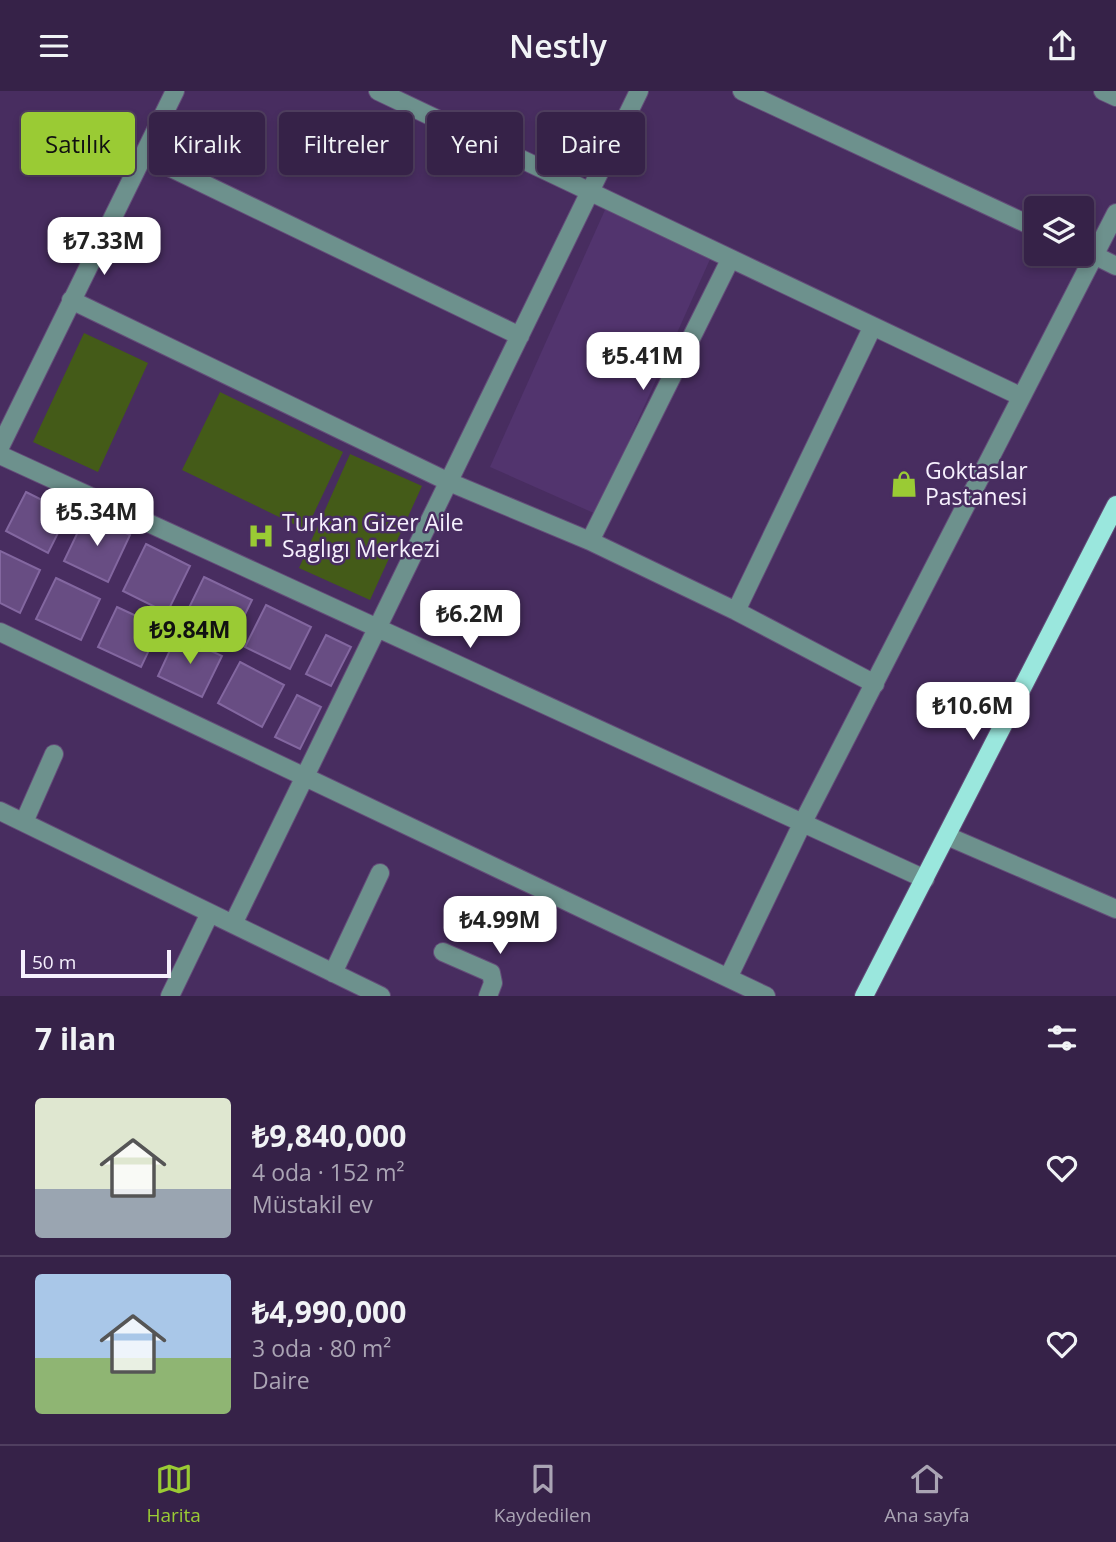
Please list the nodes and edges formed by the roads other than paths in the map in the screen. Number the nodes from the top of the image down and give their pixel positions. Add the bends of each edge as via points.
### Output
1 (175, 91) edge
2 (378, 91) edge
3 (639, 91) edge
4 (742, 91) edge
5 (1103, 91) edge
6 (1116, 97) edge
7 (144, 155) junction
8 (591, 190) junction
9 (1116, 213) edge
10 (1024, 222) edge
11 (1094, 243) edge
12 (1094, 255) edge
13 (730, 260) junction
14 (1080, 266) edge
15 (1116, 266) edge
16 (71, 300) junction
17 (873, 328) junction
18 (520, 336) junction
19 (1020, 396) junction
20 (0, 447) edge
21 (0, 455) edge
22 (449, 482) junction
23 (1116, 505) edge
24 (590, 541) junction
25 (736, 611) junction
26 (378, 629) junction
27 (0, 632) edge
28 (875, 684) junction
29 (54, 754) dead end
30 (306, 777) junction
31 (0, 811) edge
32 (24, 822) junction
33 (802, 824) junction
34 (947, 836) junction
35 (380, 873) dead end
36 (925, 879) junction
37 (1116, 909) edge
38 (210, 913) junction
39 (233, 924) junction
40 (443, 953) dead end
41 (333, 973) junction
42 (728, 978) junction
43 (870, 994) edge
44 (170, 996) edge
45 (381, 996) edge
46 (488, 996) edge
47 (766, 996) edge

1 - 7 street
2 - 8 street
3 - 8 street
4 - 10 street
5 - 6 street
7 - 16 street
7 - 18 street
8 - 13 street
8 - 18 street
9 - 11 street
12 - 15 street
13 - 17 street
13 - 24 street
14 - 19 street
16 - 20 street
16 - 22 street
17 - 19 street
17 - 25 street
18 - 22 street
19 - 28 street
21 - 26 street
22 - 24 street
22 - 26 street
23 - 34 main road
24 - 25 street
25 - 28 street
26 - 30 street
26 - 33 street
27 - 30 street
28 - 33 street
29 - 32 street
30 - 39 street
30 - 42 street
31 - 32 street
32 - 38 street
33 - 36 street
33 - 42 street
34 - 36 main road
34 - 37 street
35 - 41 street
36 - 43 main road
38 - 39 street
38 - 44 street
39 - 41 street
40 - 46 street via 491,974
41 - 45 street
42 - 47 street

